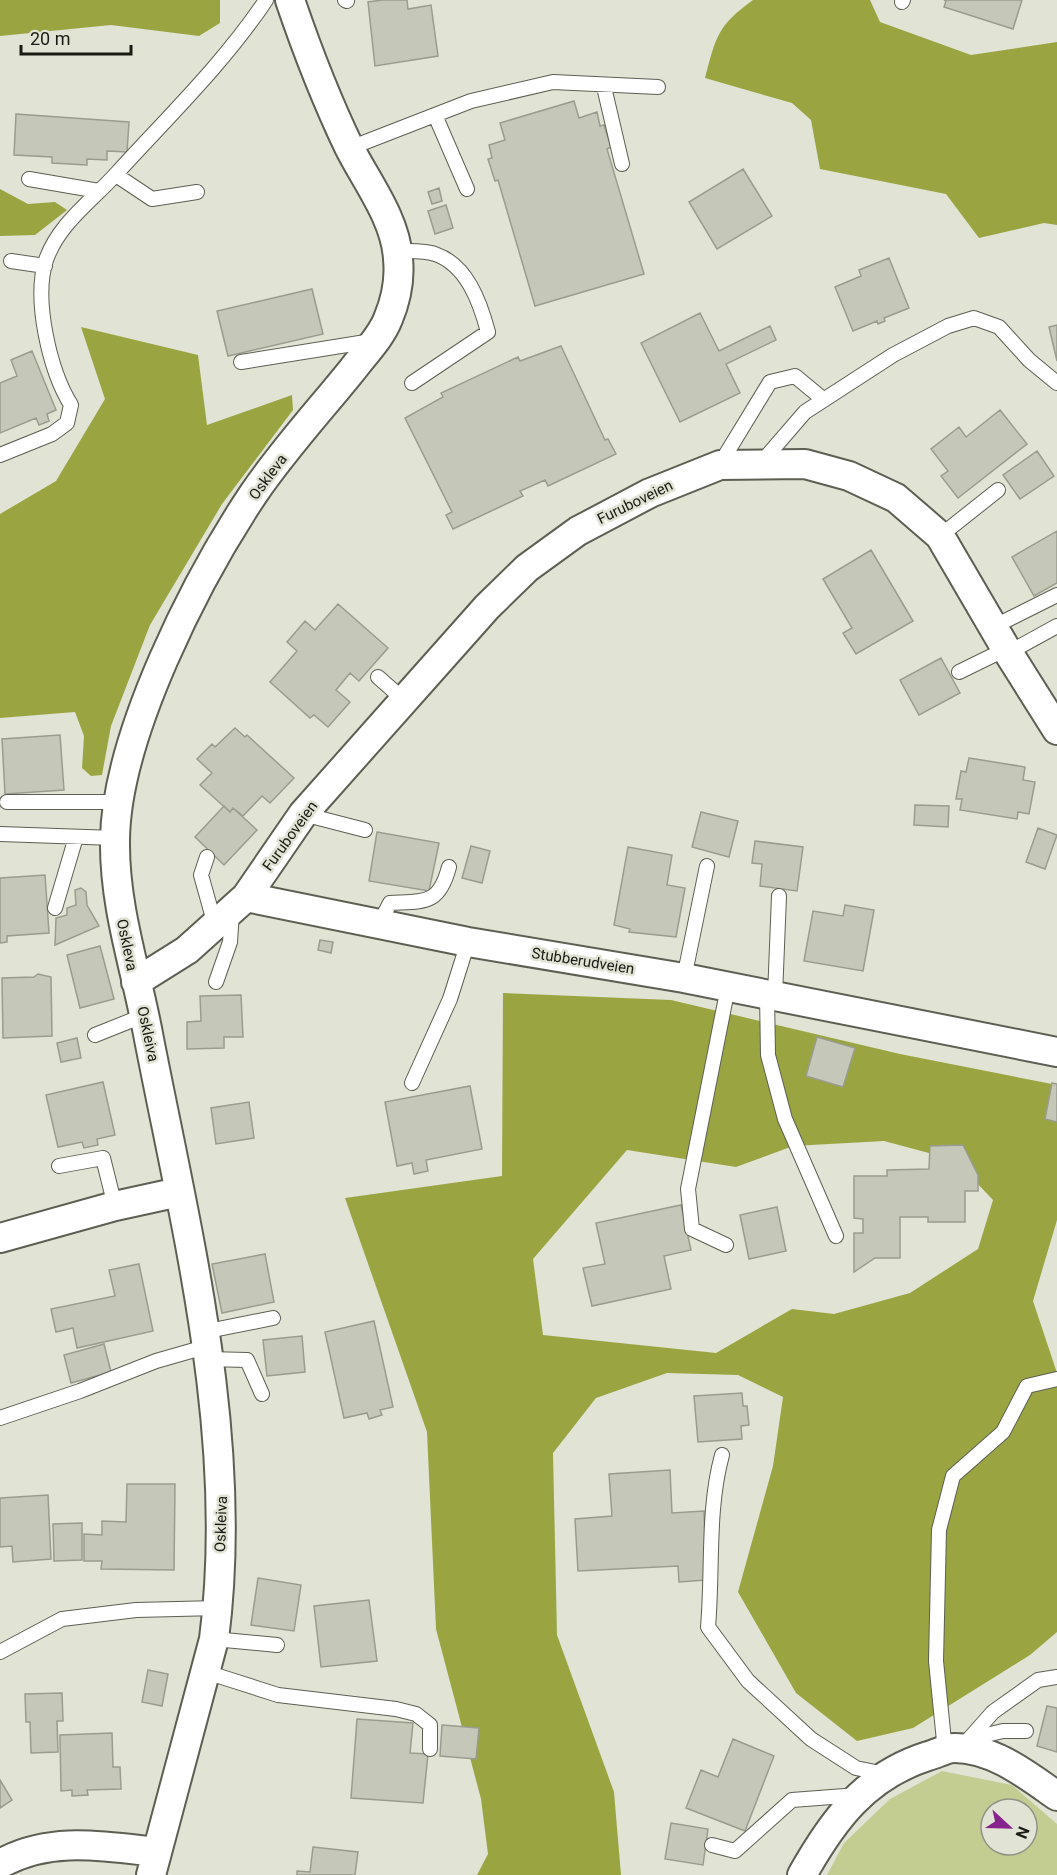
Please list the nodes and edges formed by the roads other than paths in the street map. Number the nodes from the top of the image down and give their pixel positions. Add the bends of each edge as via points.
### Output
1 (266, 0) edge
2 (290, 0) edge
3 (604, 87) junction
4 (658, 87) dead end
5 (435, 115) junction
6 (350, 148) junction
7 (622, 164) dead end
8 (116, 175) junction
9 (29, 179) dead end
10 (467, 189) dead end
11 (99, 191) junction
12 (197, 192) dead end
13 (398, 251) junction
14 (11, 261) dead end
15 (45, 266) junction
16 (374, 341) junction
17 (241, 362) dead end
18 (1057, 382) edge
19 (412, 383) dead end
20 (824, 400) junction
21 (0, 454) edge
22 (761, 463) junction
23 (720, 465) junction
24 (998, 490) dead end
25 (940, 536) junction
26 (1057, 595) edge
27 (1057, 626) edge
28 (1002, 643) junction
29 (959, 672) dead end
30 (378, 677) dead end
31 (404, 700) junction
32 (1057, 730) edge
33 (7, 802) dead end
34 (120, 802) junction
35 (303, 814) junction
36 (365, 830) dead end
37 (0, 834) edge
38 (76, 837) junction
39 (115, 838) junction
40 (207, 857) dead end
41 (707, 866) dead end
42 (449, 867) dead end
43 (779, 896) dead end
44 (55, 908) dead end
45 (231, 911) junction
46 (379, 924) junction
47 (468, 942) junction
48 (684, 978) junction
49 (136, 982) junction
50 (216, 982) dead end
51 (728, 987) junction
52 (771, 995) junction
53 (145, 1015) junction
54 (95, 1035) dead end
55 (1057, 1052) edge
56 (412, 1083) dead end
57 (59, 1166) dead end
58 (179, 1192) junction
59 (115, 1206) junction
60 (836, 1236) dead end
61 (0, 1238) edge
62 (726, 1245) dead end
63 (273, 1318) dead end
64 (205, 1346) junction
65 (1057, 1379) edge
66 (262, 1394) dead end
67 (0, 1418) edge
68 (722, 1455) dead end
69 (218, 1608) junction
70 (214, 1639) junction
71 (277, 1645) dead end
72 (0, 1652) edge
73 (206, 1672) junction
74 (1057, 1677) edge
75 (1026, 1731) dead end
76 (958, 1746) junction
77 (430, 1749) dead end
78 (885, 1774) junction
79 (860, 1795) junction
80 (1057, 1796) edge
81 (712, 1845) dead end
82 (154, 1863) edge
83 (0, 1864) edge
84 (802, 1875) edge

1 - 8 lane via 212,70
2 - 6 street, Oskleva via 311,62
3 - 4 lane
3 - 5 lane via 553,82 471,101
3 - 7 lane
5 - 6 lane
5 - 10 lane
6 - 13 street, Oskleva via 392,229
8 - 11 lane
8 - 12 lane via 152,200
9 - 11 lane
11 - 15 lane via 73,215
13 - 16 street, Oskleva via 398,284 388,321
13 - 19 lane via 434,253 458,267 480,304 488,332
14 - 15 lane
15 - 21 lane via 42,298 56,376 71,405 67,423 52,434
16 - 17 lane
16 - 34 street, Oskleva via 255,491 190,602 141,717 123,777
18 - 20 lane via 1029,360 999,327 974,318 948,326 893,355
20 - 22 lane via 805,412
20 - 23 lane via 795,376 770,382
22 - 23 street, Furuboveien
22 - 25 street, Furuboveien via 805,464 849,476 896,498
23 - 31 street, Furuboveien via 650,493 578,531 526,568
24 - 25 lane
25 - 28 street, Furuboveien
26 - 28 lane
27 - 28 lane
28 - 29 lane
28 - 32 street, Furuboveien
30 - 31 lane
31 - 35 street, Furuboveien
33 - 34 lane
34 - 39 street, Oskleva
35 - 36 lane
35 - 45 street, Furuboveien
37 - 38 lane
38 - 39 lane
38 - 44 lane
39 - 49 street, Oskleva via 121,917
40 - 45 lane via 201,875
41 - 48 lane
42 - 46 lane via 443,887 426,901 390,903
43 - 52 lane
45 - 46 street, Stubberudveien
45 - 49 street via 187,950
45 - 50 lane via 230,942
46 - 47 street, Stubberudveien
47 - 48 street, Stubberudveien
47 - 56 lane via 450,999
48 - 51 street, Stubberudveien
49 - 53 street, Oskleiva
51 - 52 street, Stubberudveien
51 - 62 lane via 688,1189 692,1229
52 - 55 street, Stubberudveien
52 - 60 lane via 768,1055 785,1119
53 - 54 lane
53 - 58 street, Oskleiva
57 - 59 lane via 103,1158
58 - 59 street
58 - 64 street, Oskleiva via 198,1282
59 - 61 street
63 - 64 lane
64 - 66 lane via 247,1360
64 - 67 lane
64 - 69 street, Oskleiva via 222,1490
65 - 76 lane via 1027,1386 1003,1432 953,1476 939,1530 936,1661
68 - 78 lane via 712,1518 708,1627 748,1681 811,1739 856,1768
69 - 70 street, Oskleiva
69 - 72 lane via 136,1610 62,1619
70 - 71 lane
70 - 73 street, Oskleiva
73 - 77 lane via 278,1695 416,1714 430,1725
73 - 82 street, Oskleiva
74 - 76 lane via 1038,1680 993,1712
75 - 76 lane via 1003,1731
76 - 78 street
76 - 80 street via 1015,1767
78 - 79 street
79 - 81 lane via 792,1800 735,1851
79 - 84 street via 826,1833
82 - 83 street, Oskleiva via 76,1843 40,1848

